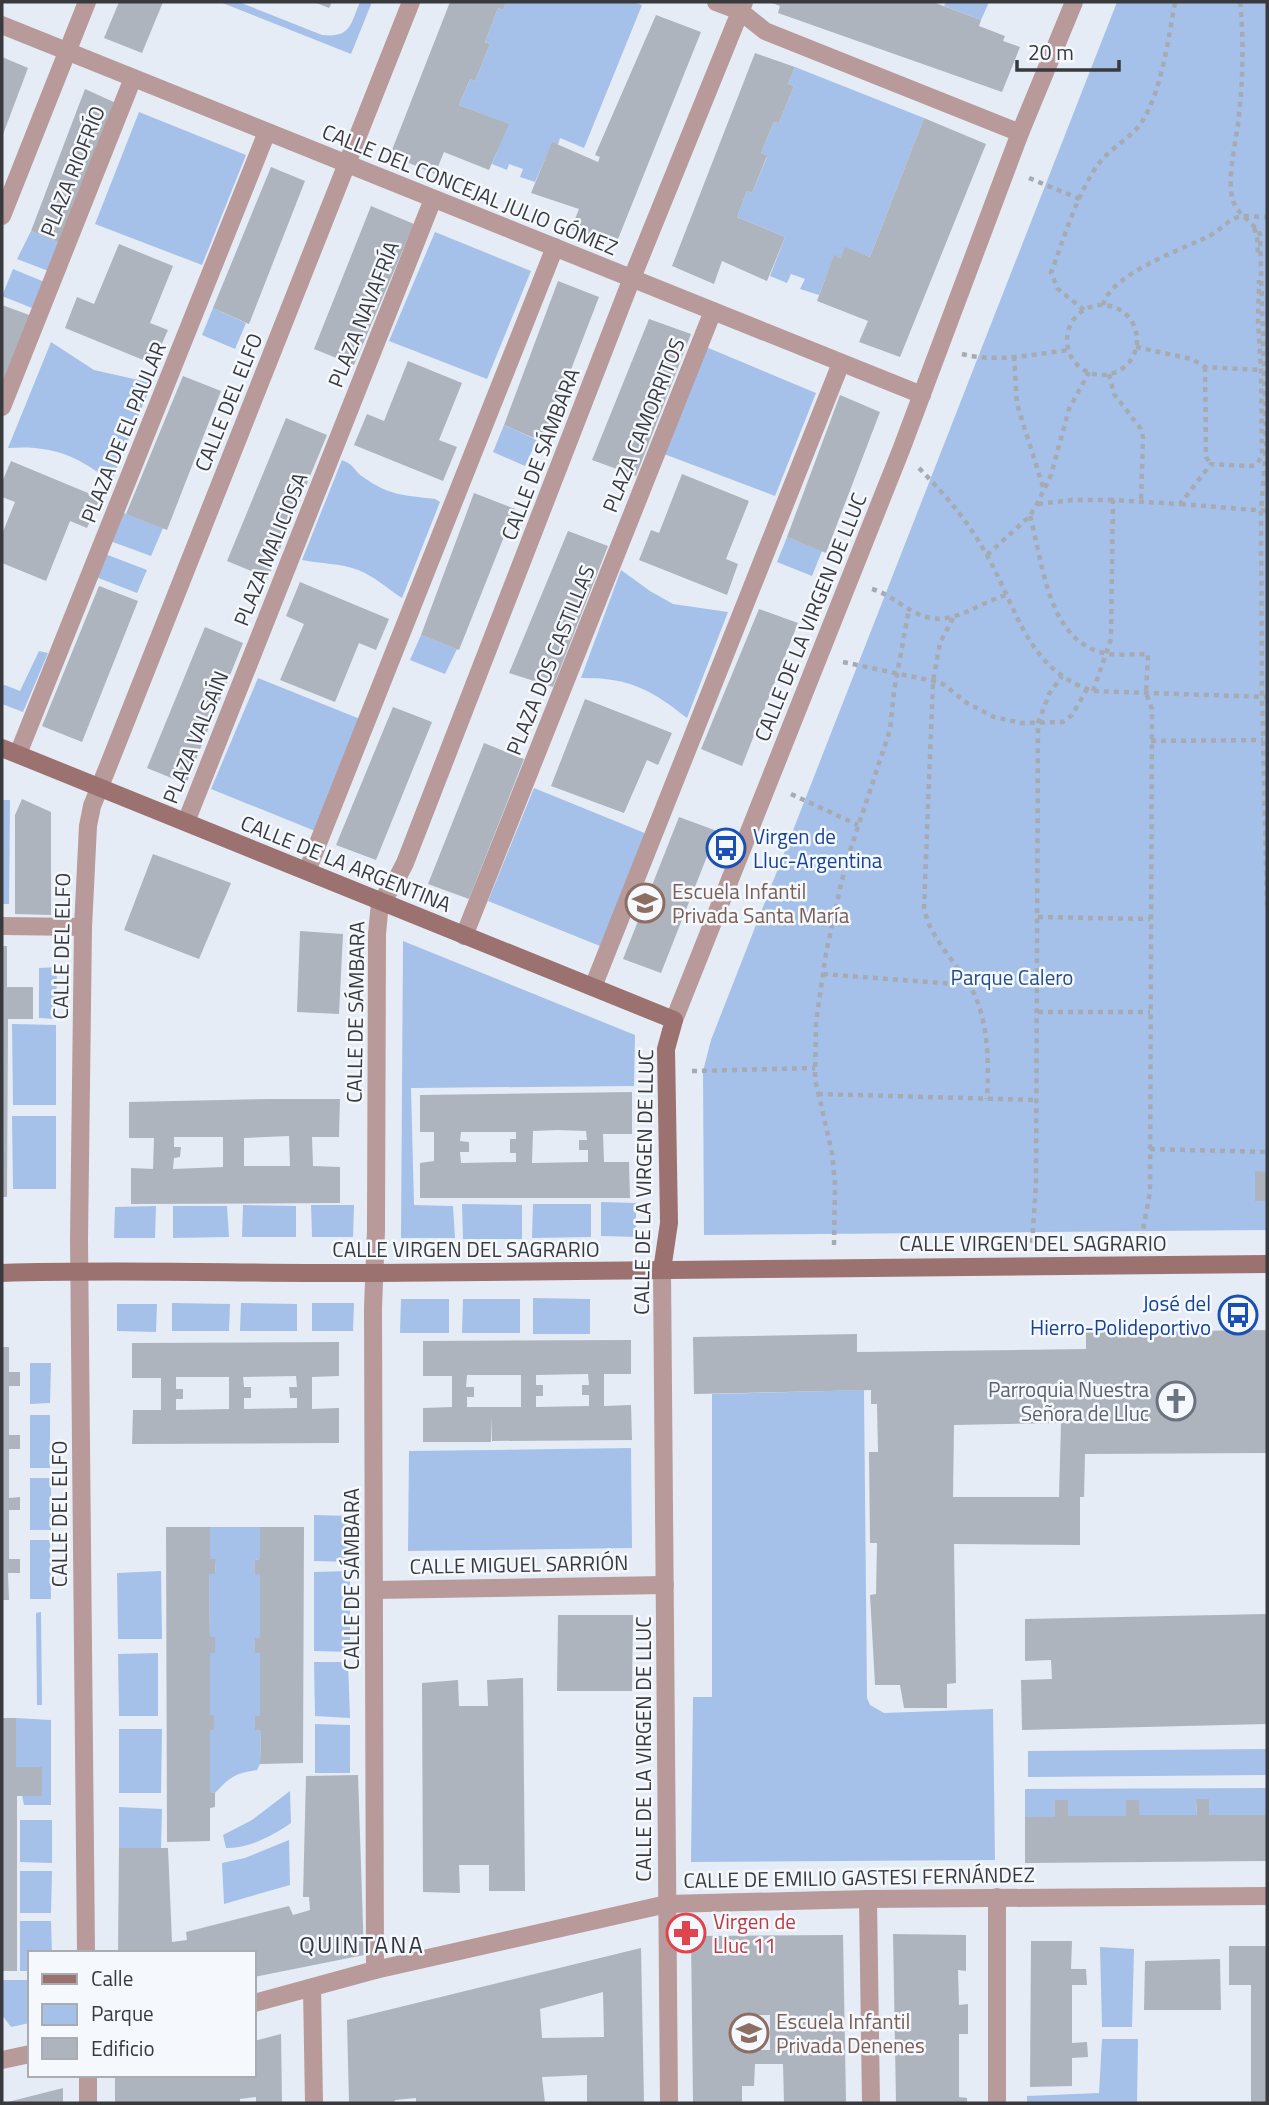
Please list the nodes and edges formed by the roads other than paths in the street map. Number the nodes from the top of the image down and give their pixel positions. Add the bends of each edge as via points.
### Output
1 (87, 2) edge
2 (411, 2) edge
3 (716, 2) edge
4 (1074, 2) edge
5 (742, 7) edge
6 (2, 25) edge
7 (67, 52) junction
8 (133, 78) junction
9 (267, 132) junction
10 (1020, 133) junction
11 (347, 164) junction
12 (433, 199) junction
13 (2, 216) edge
14 (555, 247) junction
15 (632, 278) junction
16 (713, 311) junction
17 (841, 363) junction
18 (922, 395) junction
19 (2, 407) edge
20 (335, 446) joint
21 (615, 556) joint
22 (247, 668) joint
23 (10, 751) edge
24 (100, 786) junction
25 (186, 822) junction
26 (307, 872) junction
27 (380, 902) junction
28 (2, 926) edge
29 (83, 927) junction
30 (464, 936) junction
31 (593, 987) junction
32 (674, 1020) junction
33 (1267, 1264) edge
34 (80, 1270) junction
35 (662, 1270) junction
36 (2, 1273) edge
37 (373, 1273) junction
38 (665, 1585) junction
39 (374, 1590) junction
40 (1267, 1896) edge
41 (997, 1897) junction
42 (868, 1899) junction
43 (667, 1903) junction
44 (86, 1951) edge
45 (375, 1970) junction
46 (312, 1989) junction
47 (256, 2003) edge
48 (28, 2054) edge
49 (2, 2060) edge
50 (88, 2077) edge
51 (88, 2103) edge
52 (314, 2103) edge
53 (669, 2103) edge
54 (871, 2103) edge
55 (998, 2103) edge

1 - 7 street
2 - 11 street, CALLE DEL ELFO
3 - 5 street
4 - 10 street, CALLE DE LA VIRGEN DE LLUC
5 - 10 street via 765,31
5 - 15 street, CALLE DE SÁMBARA
6 - 7 street, CALLE DEL CONCEJAL JULIO GÓMEZ
7 - 8 street, CALLE DEL CONCEJAL JULIO GÓMEZ
7 - 13 street
8 - 9 street, CALLE DEL CONCEJAL JULIO GÓMEZ
8 - 19 street, PLAZA RIOFRÍO
9 - 11 street, CALLE DEL CONCEJAL JULIO GÓMEZ
9 - 23 street, PLAZA DE EL PAULAR via 102,546
10 - 18 street, CALLE DE LA VIRGEN DE LLUC
11 - 12 street, CALLE DEL CONCEJAL JULIO GÓMEZ
11 - 24 street, CALLE DEL ELFO
12 - 14 street, CALLE DEL CONCEJAL JULIO GÓMEZ
12 - 20 street, PLAZA NAVAFRÍA
14 - 15 street, CALLE DEL CONCEJAL JULIO GÓMEZ
14 - 26 street
15 - 16 street, CALLE DEL CONCEJAL JULIO GÓMEZ
15 - 27 street, CALLE DE SÁMBARA via 405,863
16 - 17 street, CALLE DEL CONCEJAL JULIO GÓMEZ
16 - 21 street, PLAZA CAMORRITOS
17 - 18 street, CALLE DEL CONCEJAL JULIO GÓMEZ
17 - 31 street
18 - 32 street, CALLE DE LA VIRGEN DE LLUC
20 - 22 street, PLAZA MALICIOSA
21 - 30 street, PLAZA DOS CASTILLAS
22 - 25 street, PLAZA VALSAÍN
23 - 24 street, CALLE DE LA ARGENTINA
24 - 25 street, CALLE DE LA ARGENTINA
24 - 29 street, CALLE DEL ELFO via 88,826
25 - 26 street, CALLE DE LA ARGENTINA
26 - 27 street, CALLE DE LA ARGENTINA
27 - 30 street, CALLE DE LA ARGENTINA
27 - 37 street, CALLE DE SÁMBARA
28 - 29 street
29 - 34 street, CALLE DEL ELFO
30 - 31 street, CALLE DE LA ARGENTINA
31 - 32 street, CALLE DE LA ARGENTINA
32 - 35 street, CALLE DE LA VIRGEN DE LLUC via 666,1049 669,1223
33 - 35 street, CALLE VIRGEN DEL SAGRARIO
34 - 36 street, CALLE VIRGEN DEL SAGRARIO
34 - 37 street, CALLE VIRGEN DEL SAGRARIO
34 - 44 street, CALLE DEL ELFO
35 - 37 street, CALLE VIRGEN DEL SAGRARIO
35 - 38 street, CALLE DE LA VIRGEN DE LLUC
37 - 39 street, CALLE DE SÁMBARA
38 - 39 street, CALLE MIGUEL SARRIÓN
38 - 43 street, CALLE DE LA VIRGEN DE LLUC
39 - 45 street, CALLE DE SÁMBARA
40 - 41 street, CALLE DE EMILIO GASTESI FERNÁNDEZ
41 - 42 street, CALLE DE EMILIO GASTESI FERNÁNDEZ
41 - 55 street
42 - 43 street, CALLE DE EMILIO GASTESI FERNÁNDEZ
42 - 54 street
43 - 45 street, CALLE DE EMILIO GASTESI FERNÁNDEZ
43 - 53 street, CALLE DE LA VIRGEN DE LLUC
45 - 46 street, CALLE DE EMILIO GASTESI FERNÁNDEZ
46 - 47 street, CALLE DE EMILIO GASTESI FERNÁNDEZ
46 - 52 street
48 - 49 street
50 - 51 street

